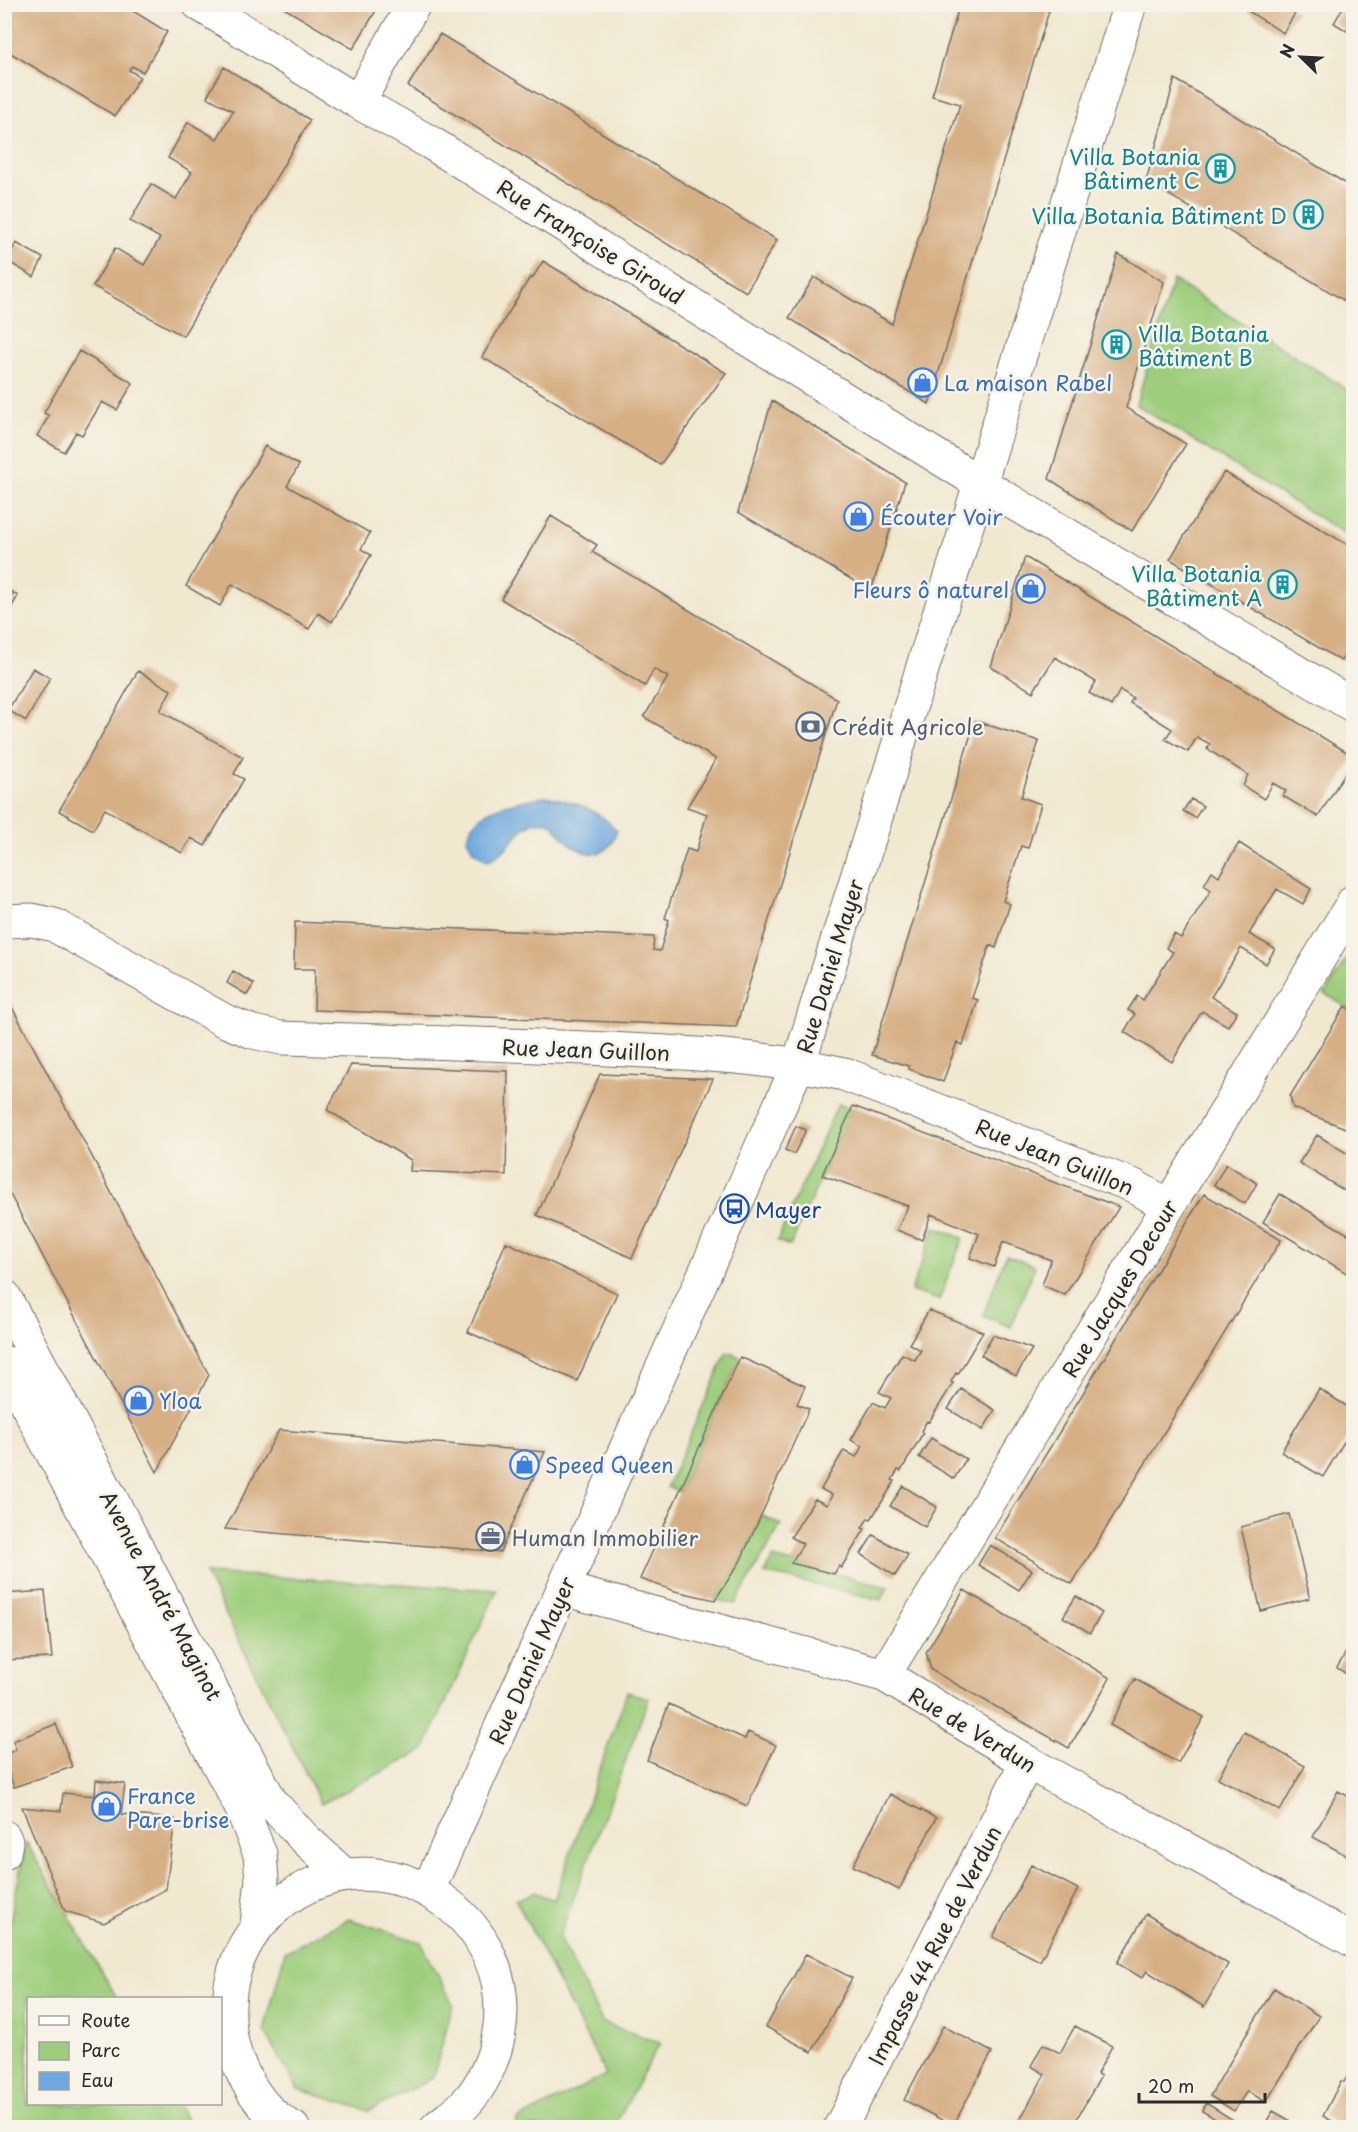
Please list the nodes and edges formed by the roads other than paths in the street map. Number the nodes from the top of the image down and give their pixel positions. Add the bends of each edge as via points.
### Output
1 (199, 4) edge
2 (414, 4) edge
3 (1130, 4) edge
4 (357, 102) junction
5 (980, 483) junction
6 (1353, 706) edge
7 (1353, 901) edge
8 (4, 921) edge
9 (799, 1064) junction
10 (1168, 1206) junction
11 (4, 1296) edge
12 (4, 1362) edge
13 (563, 1589) junction
14 (884, 1675) junction
15 (1027, 1762) junction
16 (4, 1837) edge
17 (4, 1853) edge
18 (344, 1875) junction
19 (428, 1890) junction
20 (257, 1925) junction
21 (1353, 1941) edge
22 (478, 2085) junction
23 (262, 2116) edge
24 (293, 2127) edge
25 (436, 2127) edge
26 (475, 2127) edge
27 (840, 2127) edge

1 - 4 street, Rue Françoise Giroud
2 - 4 street
3 - 5 street, Rue Daniel Mayer
4 - 5 street, Rue Françoise Giroud via 431,142
5 - 6 street, Rue Françoise Giroud
5 - 9 street, Rue Daniel Mayer
7 - 10 street, Rue Jacques Decour
8 - 9 street, Rue Jean Guillon via 32,920 54,925 223,1020 281,1038 699,1054
9 - 10 street, Rue Jean Guillon via 844,1074 1134,1186
9 - 13 street, Rue Daniel Mayer
10 - 14 street, Rue Jacques Decour
11 - 18 street, Avenue André Maginot via 271,1802
12 - 20 street, Avenue André Maginot via 242,1809 260,1854 262,1880
13 - 14 street, Rue de Verdun
13 - 19 street, Rue Daniel Mayer
14 - 15 street, Rue de Verdun
15 - 21 street, Rue de Verdun
15 - 27 street, Impasse 44 Rue de Verdun
16 - 17 street
18 - 19 street via 387,1875
18 - 20 street via 311,1885 281,1902
19 - 22 street via 462,1914 486,1948 499,1987 501,2029 489,2069
20 - 23 street via 237,1959 228,1996 229,2034 241,2072
22 - 25 street via 466,2103
22 - 26 street
23 - 24 street

